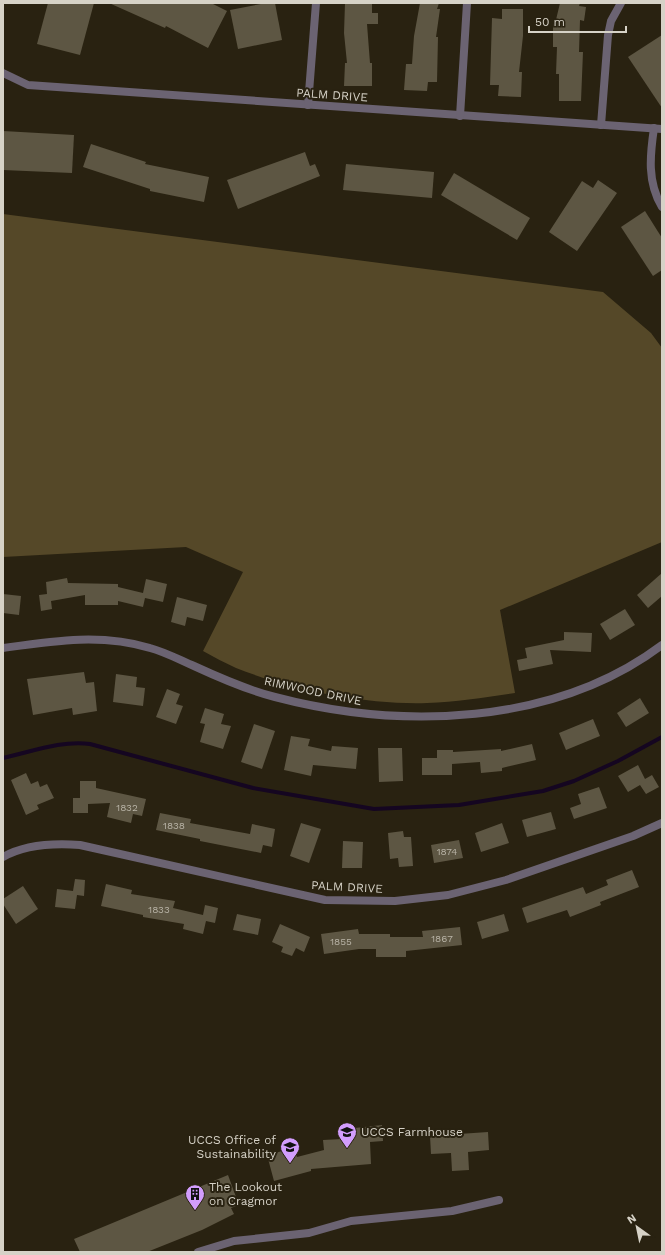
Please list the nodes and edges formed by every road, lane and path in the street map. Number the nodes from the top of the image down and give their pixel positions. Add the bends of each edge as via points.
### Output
1 (316, 3) edge
2 (467, 3) edge
3 (620, 3) edge
4 (3, 73) edge
5 (308, 105) junction
6 (460, 116) junction
7 (601, 125) junction
8 (658, 129) edge
9 (662, 207) edge
10 (662, 645) edge
11 (3, 648) edge
12 (662, 823) edge
13 (3, 857) edge
14 (499, 1200) dead end
15 (198, 1252) edge

1 - 5 street
2 - 6 street
3 - 7 street via 611,21 608,35
4 - 5 street, PALM DRIVE via 28,86
5 - 6 street, PALM DRIVE
6 - 7 street, PALM DRIVE
7 - 8 street, PALM DRIVE
8 - 9 street via 650,158 655,194
10 - 11 street, RIMWOOD DRIVE via 613,675 564,695 512,708 465,715 434,716 354,712 275,697 220,678 150,648 128,644 66,639
12 - 13 street, PALM DRIVE via 633,836 506,880 448,895 395,901 325,900 80,844 24,848
14 - 15 street via 452,1211 351,1221 308,1232 234,1241

